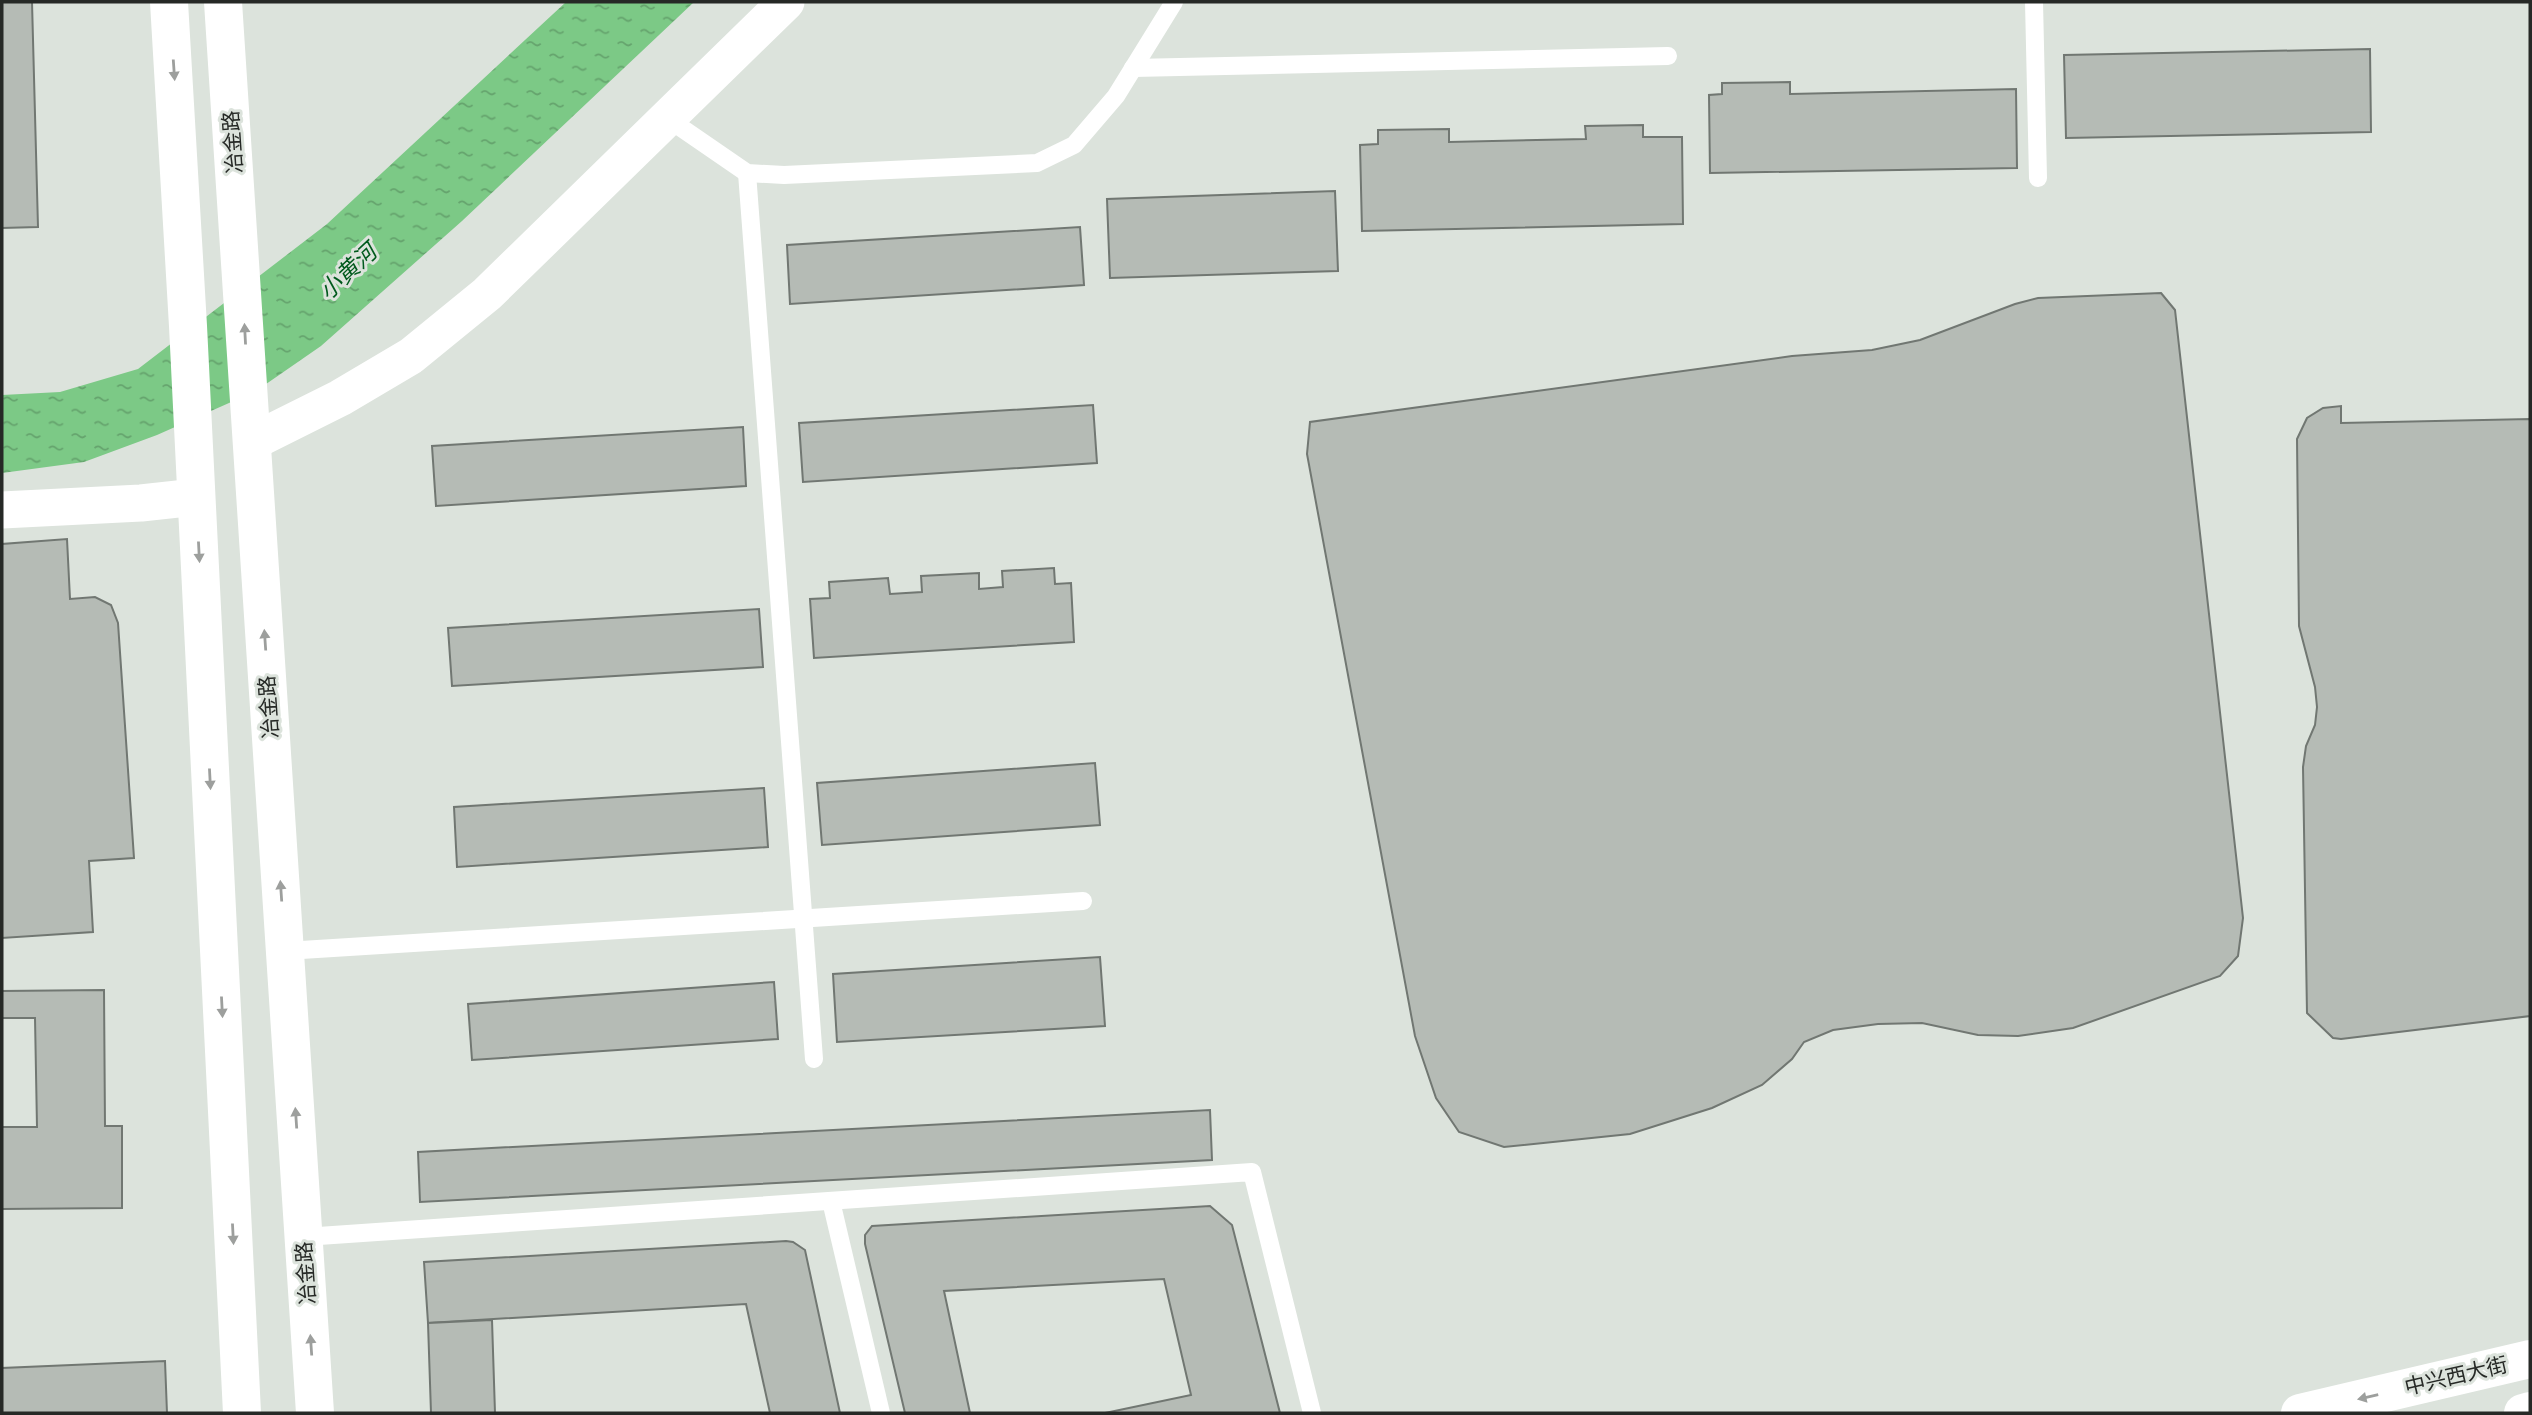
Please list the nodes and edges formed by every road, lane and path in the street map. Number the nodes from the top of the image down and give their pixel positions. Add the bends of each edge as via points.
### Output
1 (169, 2) edge
2 (223, 2) edge
3 (786, 2) edge
4 (1174, 2) edge
5 (2034, 2) edge
6 (1668, 56) dead end
7 (1133, 68) junction
8 (667, 118) junction
9 (747, 173) junction
10 (2038, 178) dead end
11 (252, 442) junction
12 (196, 497) junction
13 (2, 510) edge
14 (1083, 901) dead end
15 (803, 918) junction
16 (285, 951) junction
17 (814, 1059) dead end
18 (831, 1201) junction
19 (304, 1237) junction
20 (2530, 1359) edge
21 (2530, 1411) edge
22 (242, 1413) edge
23 (315, 1413) edge
24 (881, 1413) edge
25 (1312, 1413) edge
26 (2300, 1413) edge
27 (2522, 1413) edge

1 -> 12 street
11 -> 2 street, 冶金路
3 - 8 street
4 - 7 lane
5 - 10 lane
6 - 7 lane
7 - 9 lane via 1116,96 1074,145 1037,163
8 - 9 lane
8 - 11 street via 487,294 411,356
9 - 15 lane
16 -> 11 street, 冶金路
12 - 13 street
12 -> 22 street
14 - 15 lane
15 - 16 lane
15 - 17 lane
19 -> 16 street, 冶金路
18 - 19 lane
18 - 24 lane
18 - 25 lane via 1252,1172
23 -> 19 street, 冶金路
20 -> 26 street, 中兴西大街
21 - 27 street

